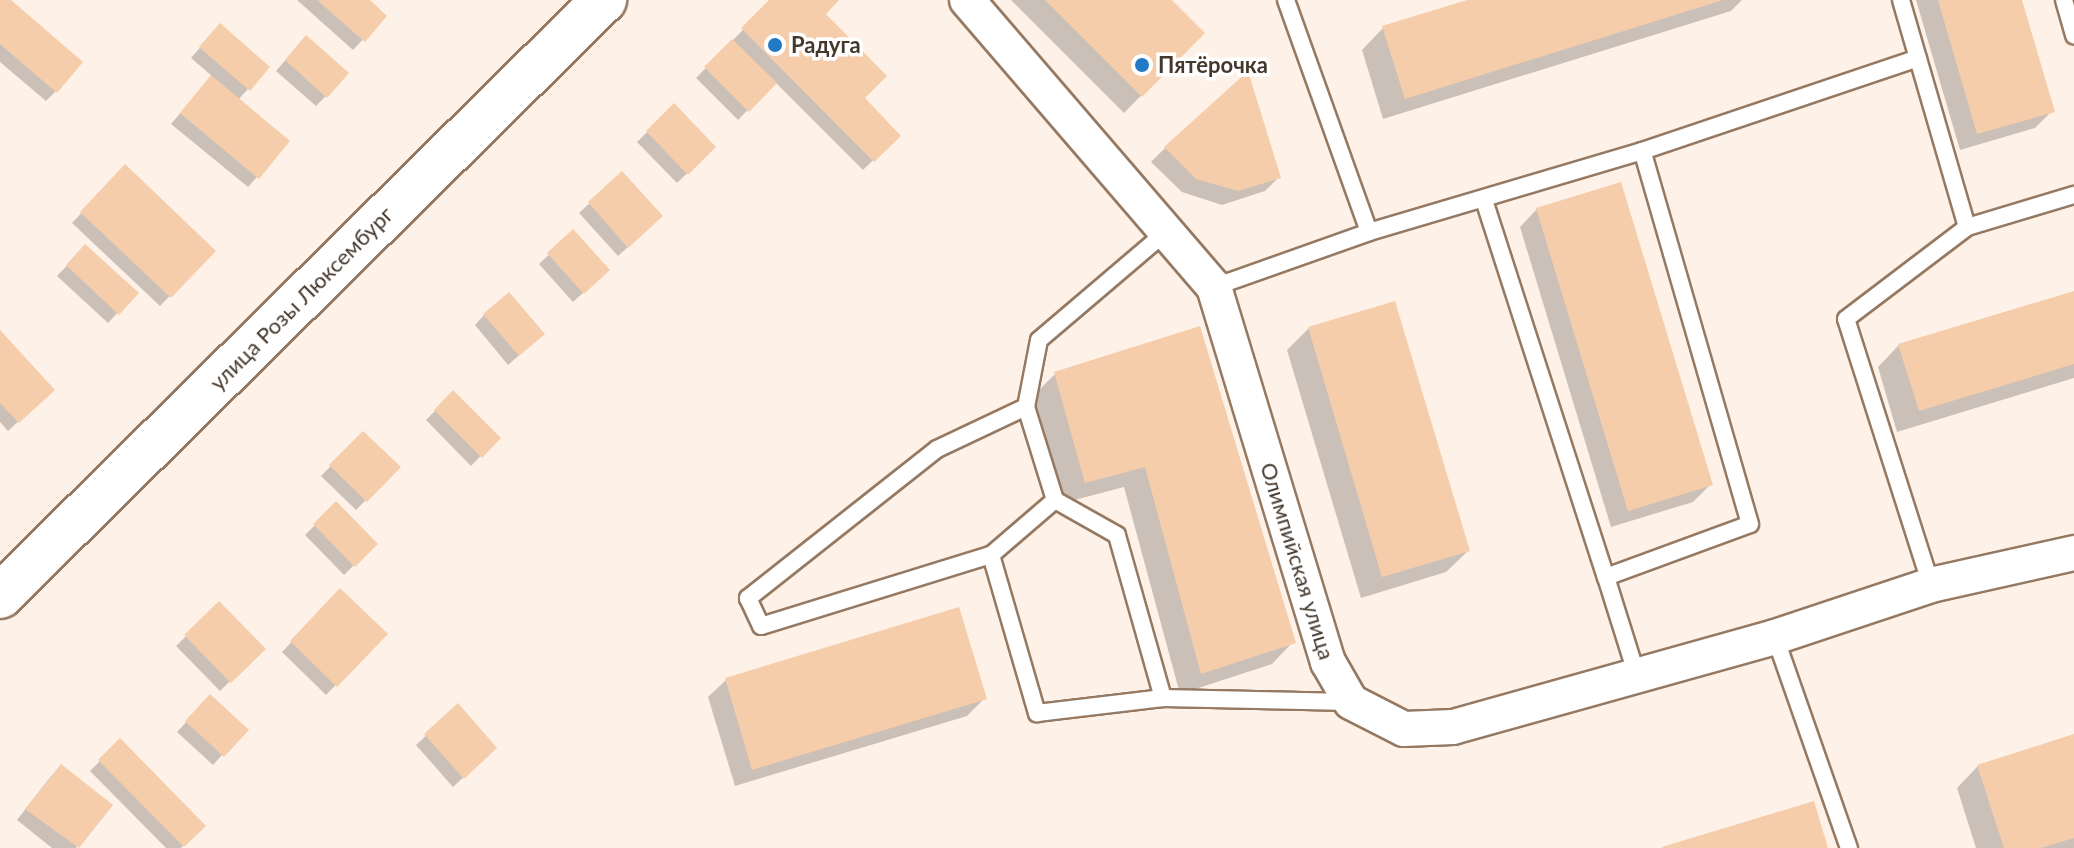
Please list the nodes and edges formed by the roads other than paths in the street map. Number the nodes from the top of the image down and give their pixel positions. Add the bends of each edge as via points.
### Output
1 (604, 0) edge
2 (967, 0) edge
3 (1286, 0) edge
4 (1901, 0) edge
5 (2064, 0) edge
6 (2074, 36) edge
7 (1918, 58) junction
8 (1642, 151) junction
9 (2074, 195) edge
10 (1484, 200) junction
11 (1967, 227) junction
12 (1166, 232) junction
13 (1369, 232) junction
14 (1214, 287) junction
15 (1026, 407) junction
16 (1055, 500) junction
17 (2074, 553) edge
18 (991, 555) junction
19 (1606, 577) junction
20 (1931, 585) junction
21 (0, 596) edge
22 (1775, 637) junction
23 (1637, 676) junction
24 (1163, 698) junction
25 (1351, 702) junction
26 (1849, 848) edge

1 - 21 street, улица Розы Люксембург
2 - 12 street, Олимпийская улица
3 - 13 lane
4 - 7 lane
5 - 6 lane
7 - 8 lane
7 - 11 lane
8 - 10 lane
8 - 19 lane via 1750,524
9 - 11 lane
10 - 13 lane
10 - 19 lane
11 - 20 lane via 1846,319
12 - 14 street, Олимпийская улица
12 - 15 lane via 1039,340
13 - 14 lane
14 - 25 street, Олимпийская улица via 1328,662
15 - 16 lane
15 - 18 lane via 937,449 748,598 761,626
16 - 18 lane
16 - 24 lane via 1117,535
17 - 20 street
18 - 24 lane via 1037,713
19 - 23 lane
20 - 22 street
22 - 23 street
22 - 26 lane
23 - 25 street via 1453,727 1404,729
24 - 25 lane

